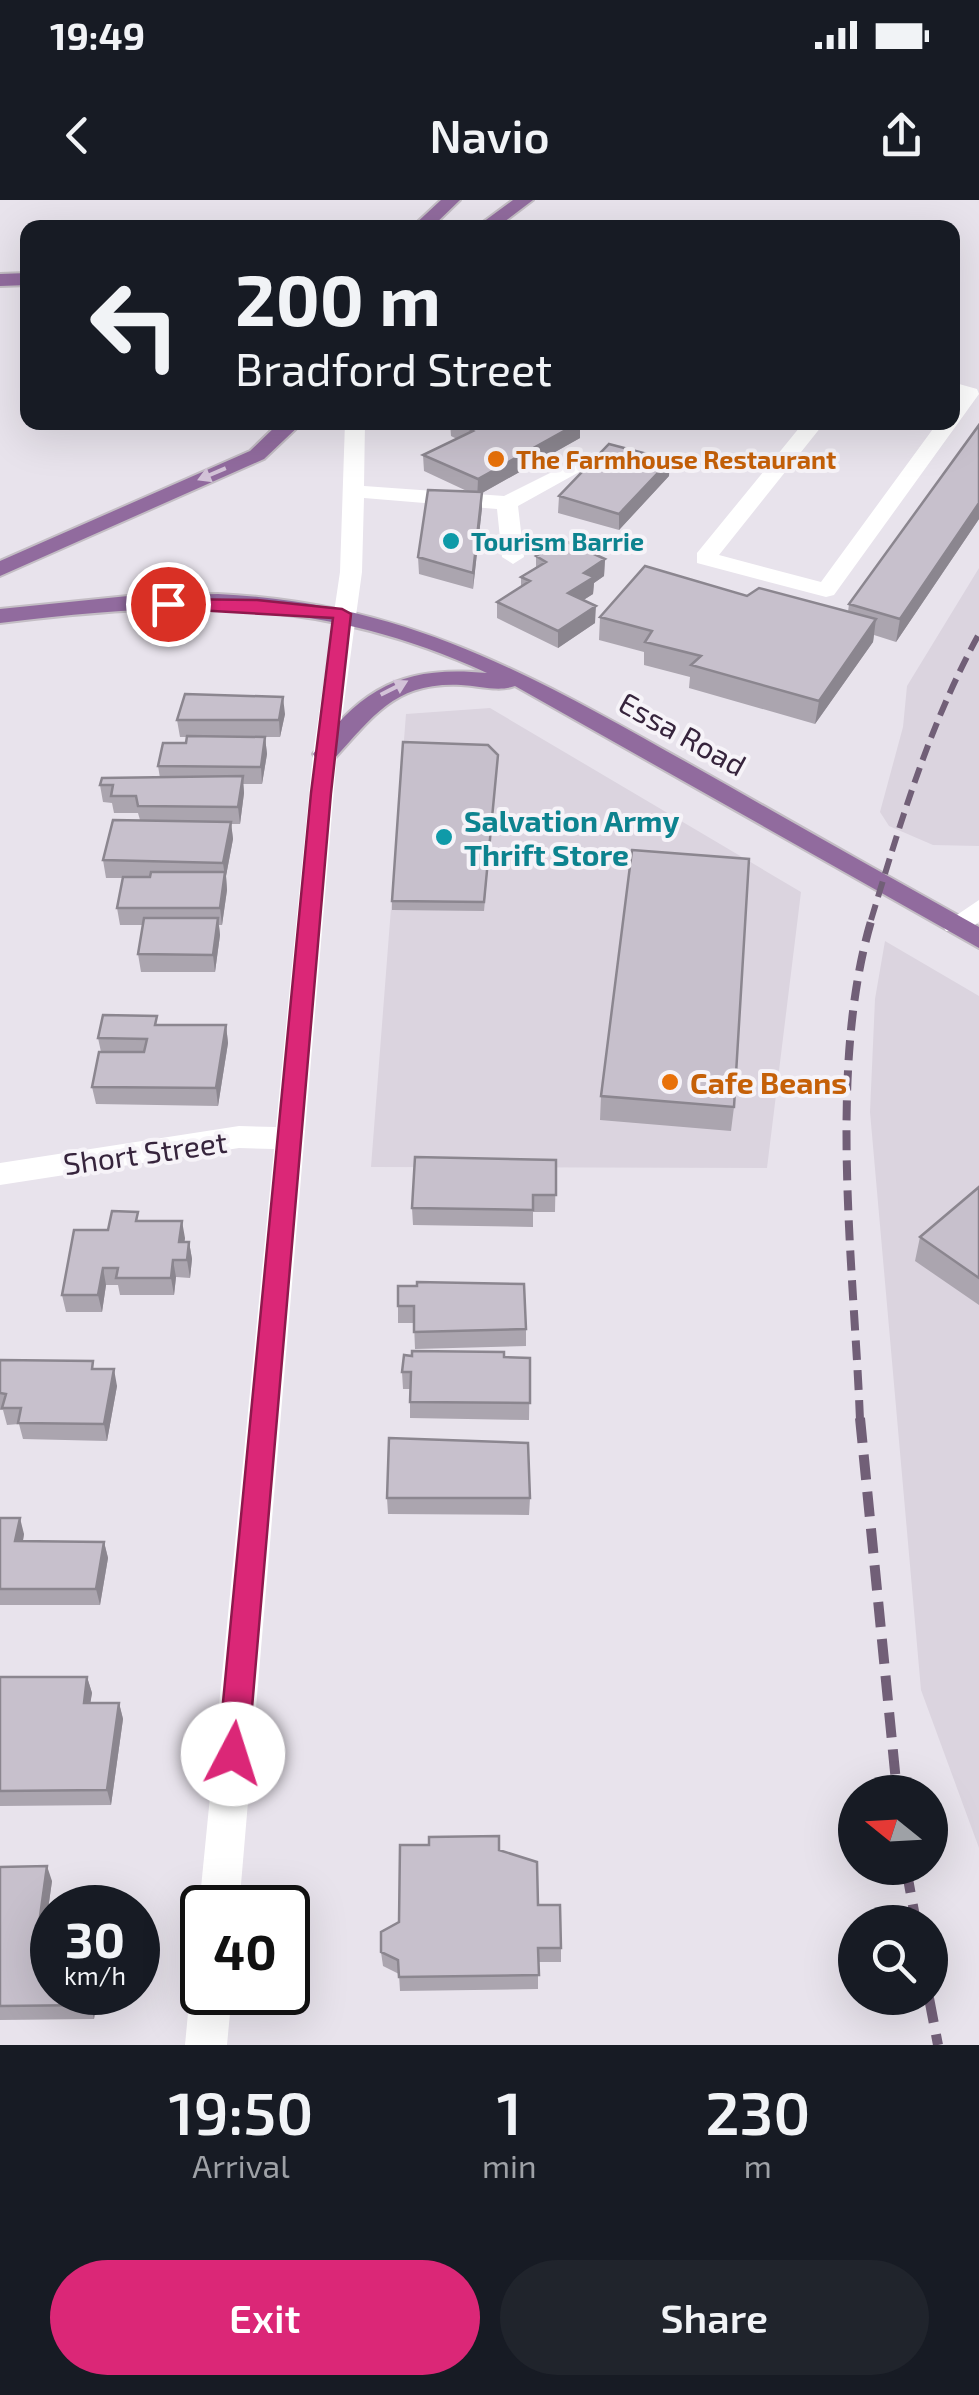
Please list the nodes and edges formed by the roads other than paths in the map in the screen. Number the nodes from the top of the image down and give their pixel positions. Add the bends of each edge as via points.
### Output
1 (451, 200) edge
2 (524, 200) edge
3 (429, 220) edge
4 (495, 220) edge
5 (960, 391) edge
6 (960, 407) edge
7 (284, 430) edge
8 (355, 430) edge
9 (809, 430) edge
10 (943, 430) edge
11 (579, 466) dead end
12 (352, 491) junction
13 (508, 504) junction
14 (513, 557) dead end
15 (0, 568) edge
16 (342, 614) junction
17 (0, 616) edge
18 (532, 685) junction
19 (325, 754) junction
20 (971, 924) edge
21 (290, 1138) junction
22 (0, 1174) edge
23 (220, 1885) edge
24 (209, 2015) edge
25 (206, 2045) edge

1 - 3 main road
2 - 4 main road
5 - 6 street via 970,394
7 -> 15 main road via 258,455
8 - 12 street
9 - 10 street via 705,558 826,590
11 - 13 street
12 - 13 street
12 - 16 street via 351,572
13 - 14 street
16 - 17 main road, Essa Road via 188,604
16 - 18 main road, Essa Road via 460,651
16 - 19 street
19 -> 18 main road via 386,688 400,683 448,676
18 - 20 main road, Essa Road
19 - 21 street
21 - 22 street, Short Street via 240,1137
21 - 23 street
24 - 25 street

